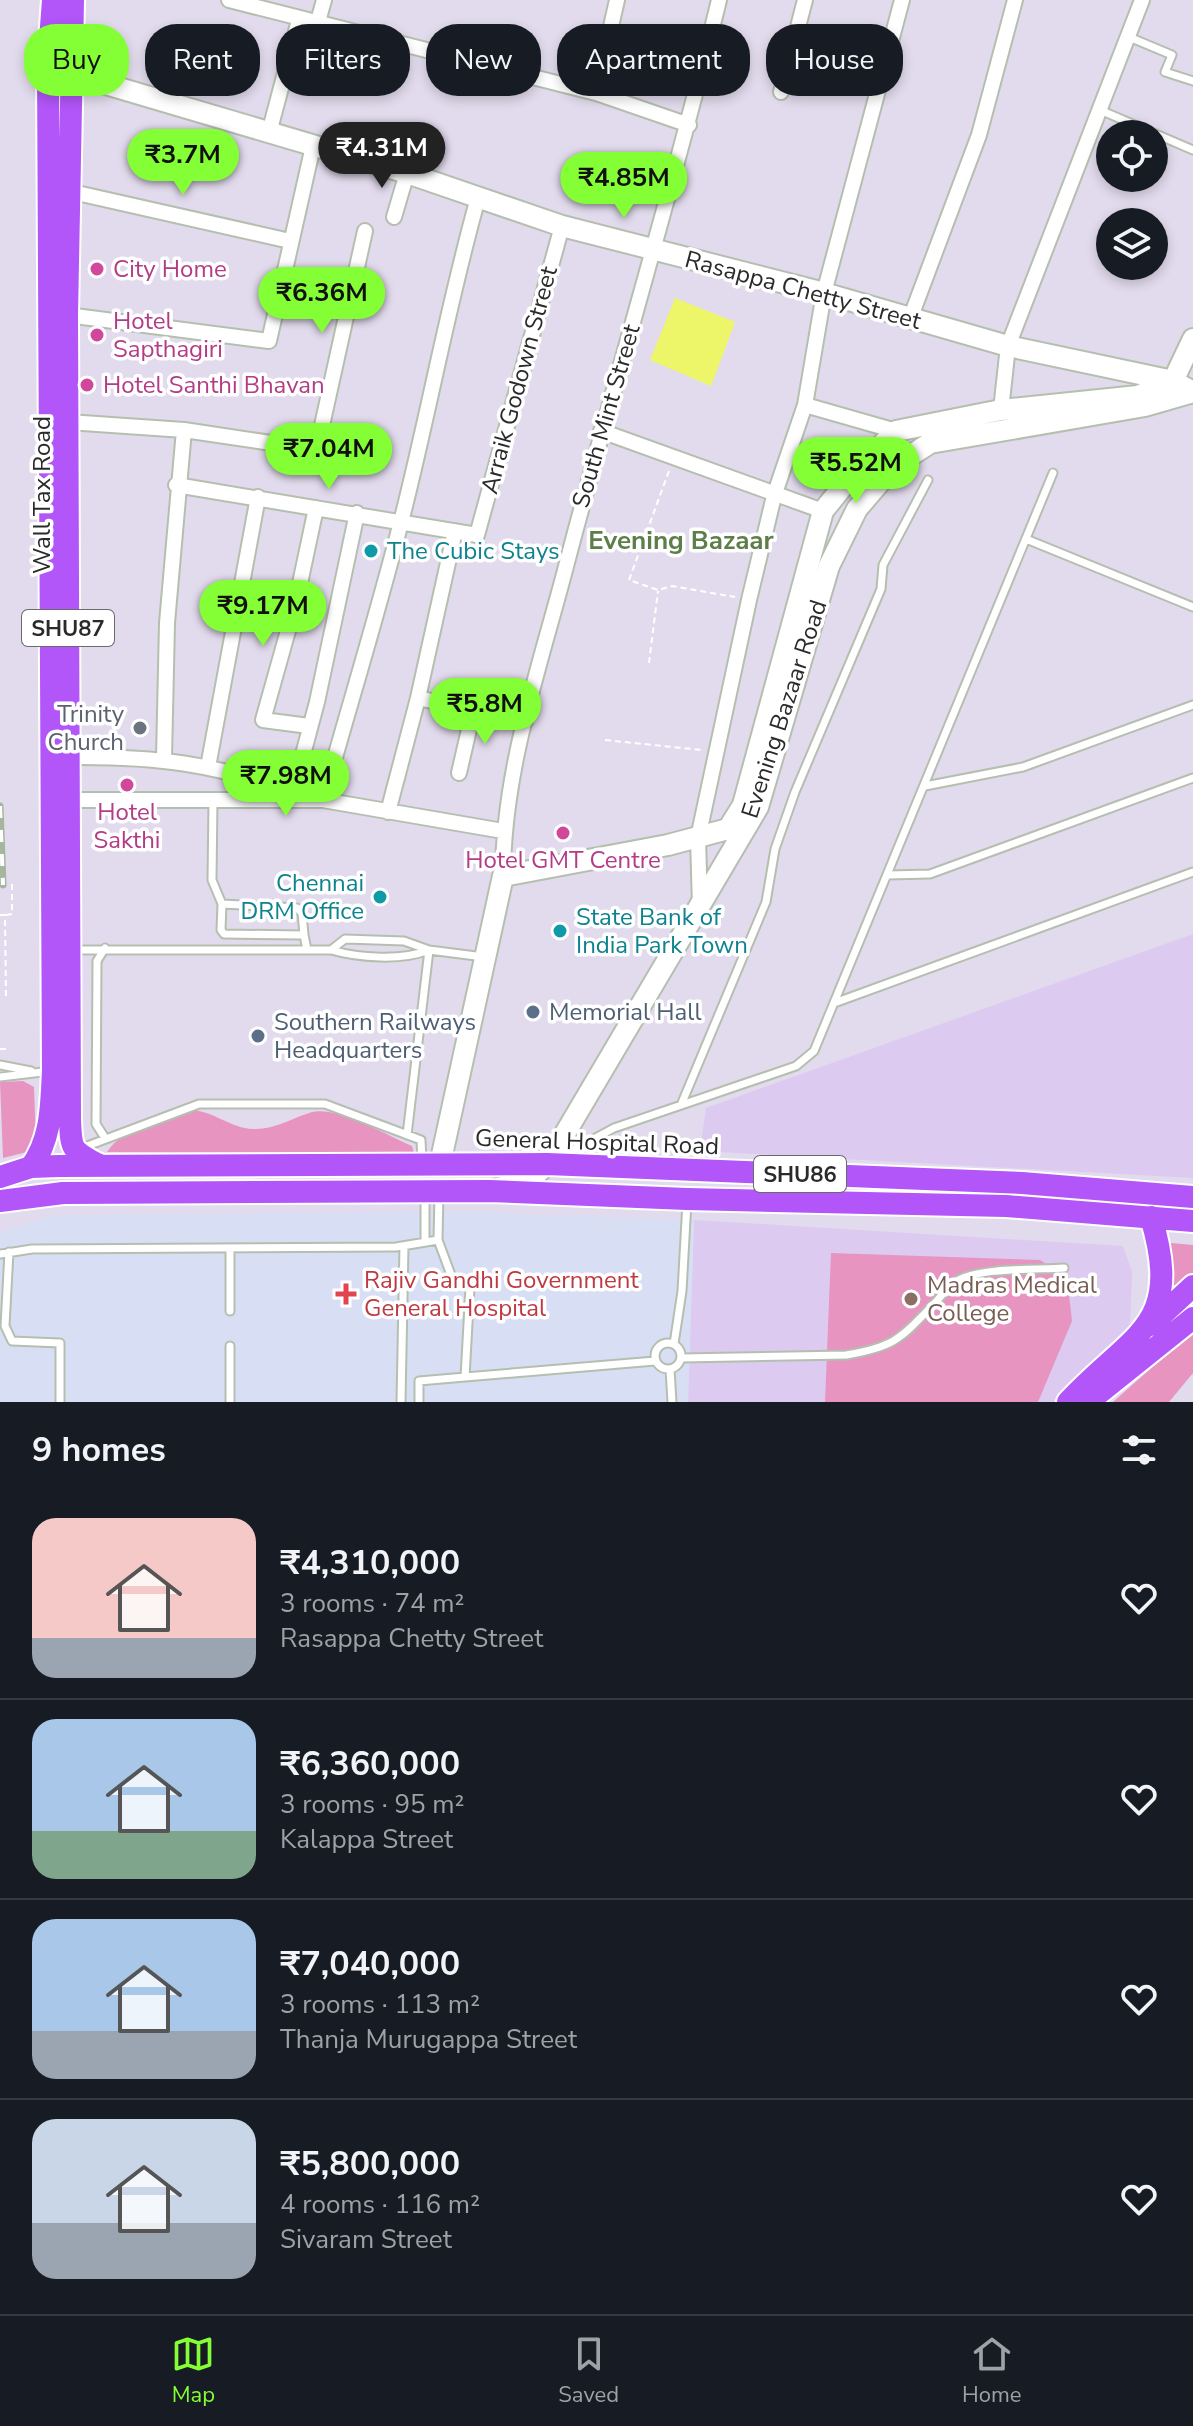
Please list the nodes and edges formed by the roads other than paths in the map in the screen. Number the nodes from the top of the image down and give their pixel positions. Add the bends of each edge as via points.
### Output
1 (53, 0) edge
2 (73, 0) edge
3 (229, 0) edge
4 (324, 0) edge
5 (617, 0) edge
6 (719, 0) edge
7 (805, 0) edge
8 (902, 0) edge
9 (1015, 0) edge
10 (1142, 0) edge
11 (299, 20) junction
12 (51, 24) edge
13 (73, 24) edge
14 (313, 24) edge
15 (317, 24) edge
16 (612, 24) edge
17 (799, 24) edge
18 (1128, 36) junction
19 (410, 48) edge
20 (1193, 81) edge
21 (557, 83) edge
22 (129, 91) edge
23 (48, 96) edge
24 (71, 96) edge
25 (605, 96) edge
26 (1097, 108) junction
27 (689, 125) junction
28 (269, 133) junction
29 (313, 146) junction
30 (1193, 150) edge
31 (407, 173) junction
32 (68, 191) junction
33 (478, 198) junction
34 (394, 217) dead end
35 (562, 226) junction
36 (365, 231) dead end
37 (290, 241) junction
38 (653, 250) junction
39 (824, 293) junction
40 (67, 315) junction
41 (910, 319) junction
42 (1193, 339) edge
43 (1008, 346) junction
44 (1173, 381) junction
45 (1193, 392) edge
46 (805, 405) junction
47 (1001, 410) junction
48 (68, 422) junction
49 (184, 430) junction
50 (601, 431) junction
51 (896, 431) junction
52 (317, 448) junction
53 (378, 459) dead end
54 (1053, 473) dead end
55 (928, 480) dead end
56 (176, 485) junction
57 (774, 496) junction
58 (258, 497) junction
59 (316, 508) junction
60 (823, 511) junction
61 (357, 513) junction
62 (401, 521) junction
63 (455, 531) junction
64 (1026, 539) junction
65 (1193, 607) edge
66 (798, 636) junction
67 (418, 698) junction
68 (1193, 705) edge
69 (473, 712) junction
70 (525, 722) junction
71 (309, 726) junction
72 (69, 757) junction
73 (164, 758) junction
74 (208, 767) junction
75 (459, 773) dead end
76 (1193, 778) edge
77 (925, 786) junction
78 (298, 796) junction
79 (213, 799) junction
80 (70, 800) junction
81 (323, 800) junction
82 (388, 812) junction
83 (503, 831) junction
84 (698, 838) junction
85 (1193, 872) edge
86 (888, 875) junction
87 (503, 876) junction
88 (222, 904) junction
89 (700, 908) junction
90 (304, 935) junction
91 (105, 948) junction
92 (71, 950) junction
93 (307, 950) junction
94 (331, 950) junction
95 (429, 950) junction
96 (487, 957) junction
97 (837, 1002) junction
98 (0, 1065) edge
99 (45, 1071) junction
100 (0, 1077) edge
101 (681, 1105) junction
102 (407, 1135) junction
103 (105, 1138) junction
104 (75, 1152) junction
105 (431, 1164) junction
106 (547, 1164) junction
107 (100, 1166) junction
108 (31, 1167) junction
109 (0, 1177) edge
110 (432, 1190) junction
111 (489, 1191) junction
112 (1193, 1197) edge
113 (687, 1199) junction
114 (0, 1201) edge
115 (1151, 1217) junction
116 (1193, 1221) edge
117 (438, 1240) junction
118 (425, 1242) junction
119 (404, 1246) junction
120 (230, 1248) junction
121 (9, 1252) junction
122 (0, 1254) edge
123 (1064, 1268) dead end
124 (1193, 1286) edge
125 (230, 1311) dead end
126 (1193, 1318) edge
127 (1145, 1331) junction
128 (674, 1344) junction
129 (230, 1346) dead end
130 (681, 1358) junction
131 (655, 1361) junction
132 (670, 1369) junction
133 (1107, 1376) junction
134 (465, 1377) junction
135 (60, 1402) edge
136 (230, 1402) edge
137 (401, 1402) edge
138 (419, 1402) edge
139 (672, 1402) edge
140 (1068, 1402) edge
141 (1088, 1402) edge

1 - 12 main road, Wall Tax Road / SHU87
2 - 13 main road, Wall Tax Road / SHU87
3 - 11 street
4 - 15 street
5 - 16 street
6 - 27 street, South Mint Street
7 - 17 street
8 - 39 street
9 - 41 street via 979,135
10 - 18 street
11 - 14 street
11 - 28 street
18 - 20 lane via 1172,55 1165,72
18 - 26 street
19 - 21 street
22 - 28 main road, Rasappa Chetty Street
23 - 99 main road, Wall Tax Road / SHU87
24 - 32 main road, Wall Tax Road / SHU87
25 - 27 street
26 - 30 lane
26 - 43 street
27 - 38 street, South Mint Street
28 - 29 main road, Rasappa Chetty Street
29 - 31 main road, Rasappa Chetty Street
29 - 37 street
31 - 33 main road, Rasappa Chetty Street
31 - 34 street
32 - 37 street
32 - 40 main road, Wall Tax Road / SHU87
33 - 35 main road, Rasappa Chetty Street
33 - 62 street via 453,285
35 - 38 main road, Rasappa Chetty Street
35 - 63 street, Arraik Godown Street via 477,535
36 - 52 street
37 - 40 street via 269,341
38 - 39 main road, Rasappa Chetty Street
38 - 50 street, South Mint Street
39 - 41 main road, Rasappa Chetty Street
39 - 46 street
40 - 48 main road, Wall Tax Road / SHU87
41 - 43 main road, Rasappa Chetty Street
42 - 44 main road
43 - 44 main road, Rasappa Chetty Street
43 - 47 street
44 - 45 main road, Rasappa Chetty Street
44 - 47 main road via 1138,396
45 - 66 main road, Evening Bazaar Road via 1145,406 930,443 893,467 857,509
46 - 51 street
46 - 57 street
47 - 51 main road
48 - 49 street
48 - 72 main road, Wall Tax Road / SHU87
49 - 52 street
49 - 56 street
50 - 57 street
50 - 70 street, South Mint Street
51 - 60 main road, Evening Bazaar Road
52 - 53 street
54 - 64 lane
55 - 101 lane via 883,565 881,589 775,849 766,902
56 - 58 street
56 - 73 street
57 - 60 street
57 - 84 street
58 - 59 street
58 - 74 street
59 - 61 street
59 - 71 street via 263,720
60 - 66 main road, Evening Bazaar Road
61 - 62 street
61 - 71 street
62 - 63 street
62 - 81 street
63 - 67 street
64 - 65 lane
64 - 77 lane
66 - 84 main road, Evening Bazaar Road via 743,805 728,829
66 - 89 main road, Evening Bazaar Road via 758,807
67 - 69 street
67 - 82 street
68 - 77 lane via 1023,767
69 - 70 street
69 - 75 street
70 - 83 street, South Mint Street
71 - 78 street
72 - 73 street
72 - 80 main road, Wall Tax Road / SHU87
73 - 74 street
74 - 78 street
76 - 86 lane via 930,874
77 - 86 lane
78 - 79 street
78 - 81 street
79 - 80 street
79 - 88 lane via 212,880
80 - 92 main road, Wall Tax Road / SHU87
81 - 82 street
82 - 83 street
83 - 87 street, South Mint Street
84 - 87 main road
84 - 89 street
85 - 97 lane
86 - 97 lane
87 - 96 main road, South Mint Street
88 - 90 lane via 297,908
88 - 90 lane via 224,934
89 - 106 main road, Evening Bazaar Road
90 - 93 lane
91 - 92 lane
91 - 93 lane
91 - 103 lane via 97,961 96,1124
92 - 104 main road, Wall Tax Road / SHU87 via 70,1145
93 - 94 lane
94 - 95 lane via 414,956
94 - 95 lane via 345,939 404,941
95 - 96 lane
95 - 102 lane
96 - 105 main road, South Mint Street
97 - 101 lane via 814,1051 796,1066
98 - 99 lane
99 - 100 lane
99 - 108 main road, Wall Tax Road / SHU87 via 49,1126 43,1151
101 - 106 lane via 614,1128
102 - 103 lane via 325,1104 199,1104
102 - 105 lane via 421,1140
103 - 104 lane
104 - 107 main road
105 - 106 main road, General Hospital Road / SHU86
105 - 107 main road, General Hospital Road / SHU86
106 - 111 main road, Evening Bazaar Road via 530,1180
106 - 112 main road, General Hospital Road / SHU86 via 1022,1183
107 - 108 main road, General Hospital Road / SHU86
108 - 109 main road, General Hospital Road / SHU86
110 - 111 main road, SHU86
110 - 114 main road, SHU86 via 63,1193
110 - 117 lane
110 - 118 lane
111 - 113 main road, SHU86
113 - 115 main road, SHU86 via 1006,1206
113 - 128 lane
115 - 116 main road, SHU86
115 - 127 main road via 1162,1279
117 - 118 lane
117 - 134 lane via 454,1283 470,1288
118 - 119 lane
119 - 120 lane
119 - 137 lane
120 - 121 lane
120 - 125 lane
121 - 122 lane
121 - 135 lane via 5,1326 12,1341 60,1343
123 - 130 lane via 977,1275 954,1282 904,1335 877,1349 846,1355
124 - 127 main road
126 - 133 main road
127 - 133 main road
128 - 130 lane
128 - 131 lane via 659,1345
129 - 136 lane
130 - 132 lane
131 - 132 lane
131 - 134 lane
132 - 139 lane
133 - 140 main road
133 - 141 main road
134 - 138 lane via 419,1381

